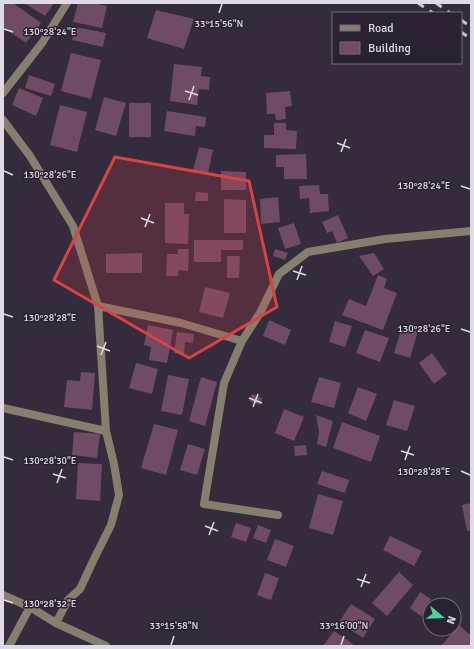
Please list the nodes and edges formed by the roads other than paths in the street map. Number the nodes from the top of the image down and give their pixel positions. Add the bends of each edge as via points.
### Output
1 (67, 3) edge
2 (3, 93) edge
3 (3, 120) edge
4 (471, 231) edge
5 (98, 306) junction
6 (242, 341) junction
7 (3, 408) edge
8 (106, 431) junction
9 (278, 515) dead end
10 (3, 595) edge
11 (30, 607) junction
12 (56, 623) junction
13 (9, 646) edge
14 (106, 646) edge

1 - 2 street via 42,43
3 - 5 street via 30,156 73,226
4 - 6 street via 385,239 308,252 279,274 260,313
5 - 6 street via 181,322
5 - 8 street
6 - 9 street via 224,383 204,504
7 - 8 street
8 - 12 street via 119,495 110,525 80,589 68,600
10 - 11 street
11 - 12 street
11 - 13 street
12 - 14 street

